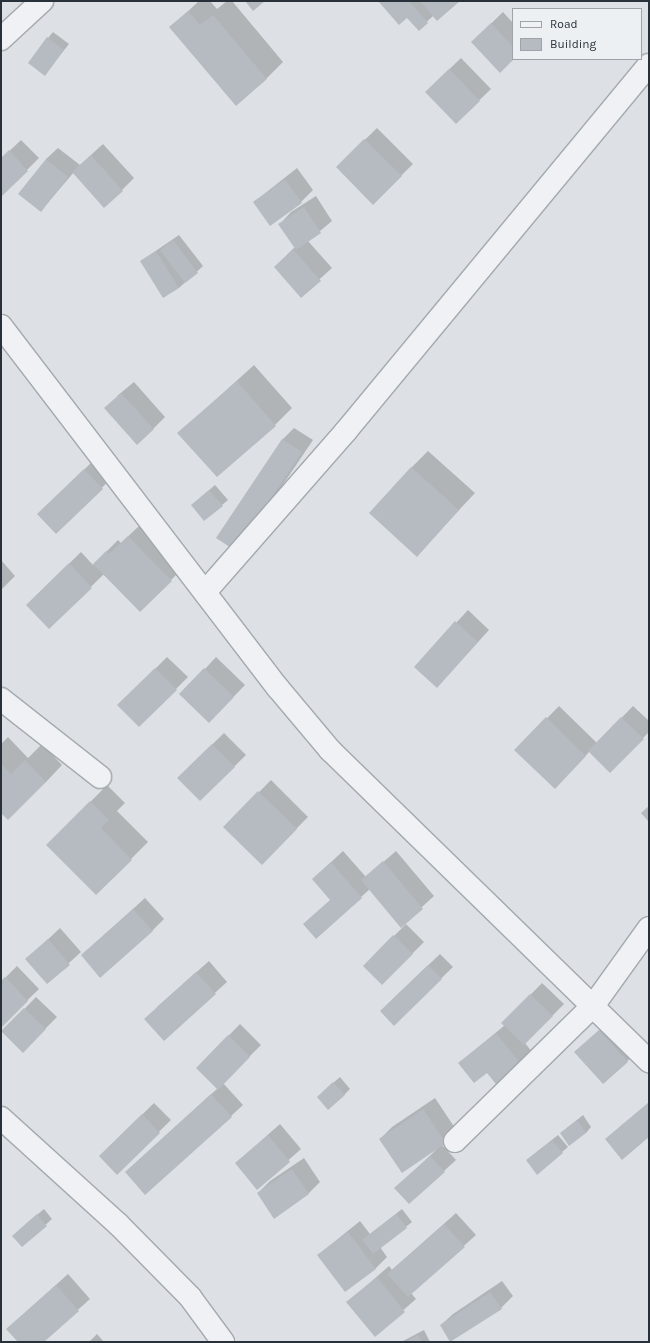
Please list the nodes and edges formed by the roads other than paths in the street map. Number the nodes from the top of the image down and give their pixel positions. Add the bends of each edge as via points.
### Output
1 (42, 1) edge
2 (1, 39) edge
3 (649, 65) edge
4 (1, 326) edge
5 (206, 591) junction
6 (1, 699) edge
7 (100, 777) dead end
8 (649, 928) edge
9 (593, 1006) junction
10 (649, 1061) edge
11 (1, 1118) edge
12 (455, 1141) dead end
13 (223, 1342) edge

1 - 2 street
3 - 5 street via 346,431
4 - 5 street
5 - 9 street via 278,688 330,750
6 - 7 street
8 - 9 street
9 - 10 street
9 - 12 street
11 - 13 street via 118,1224 190,1297

